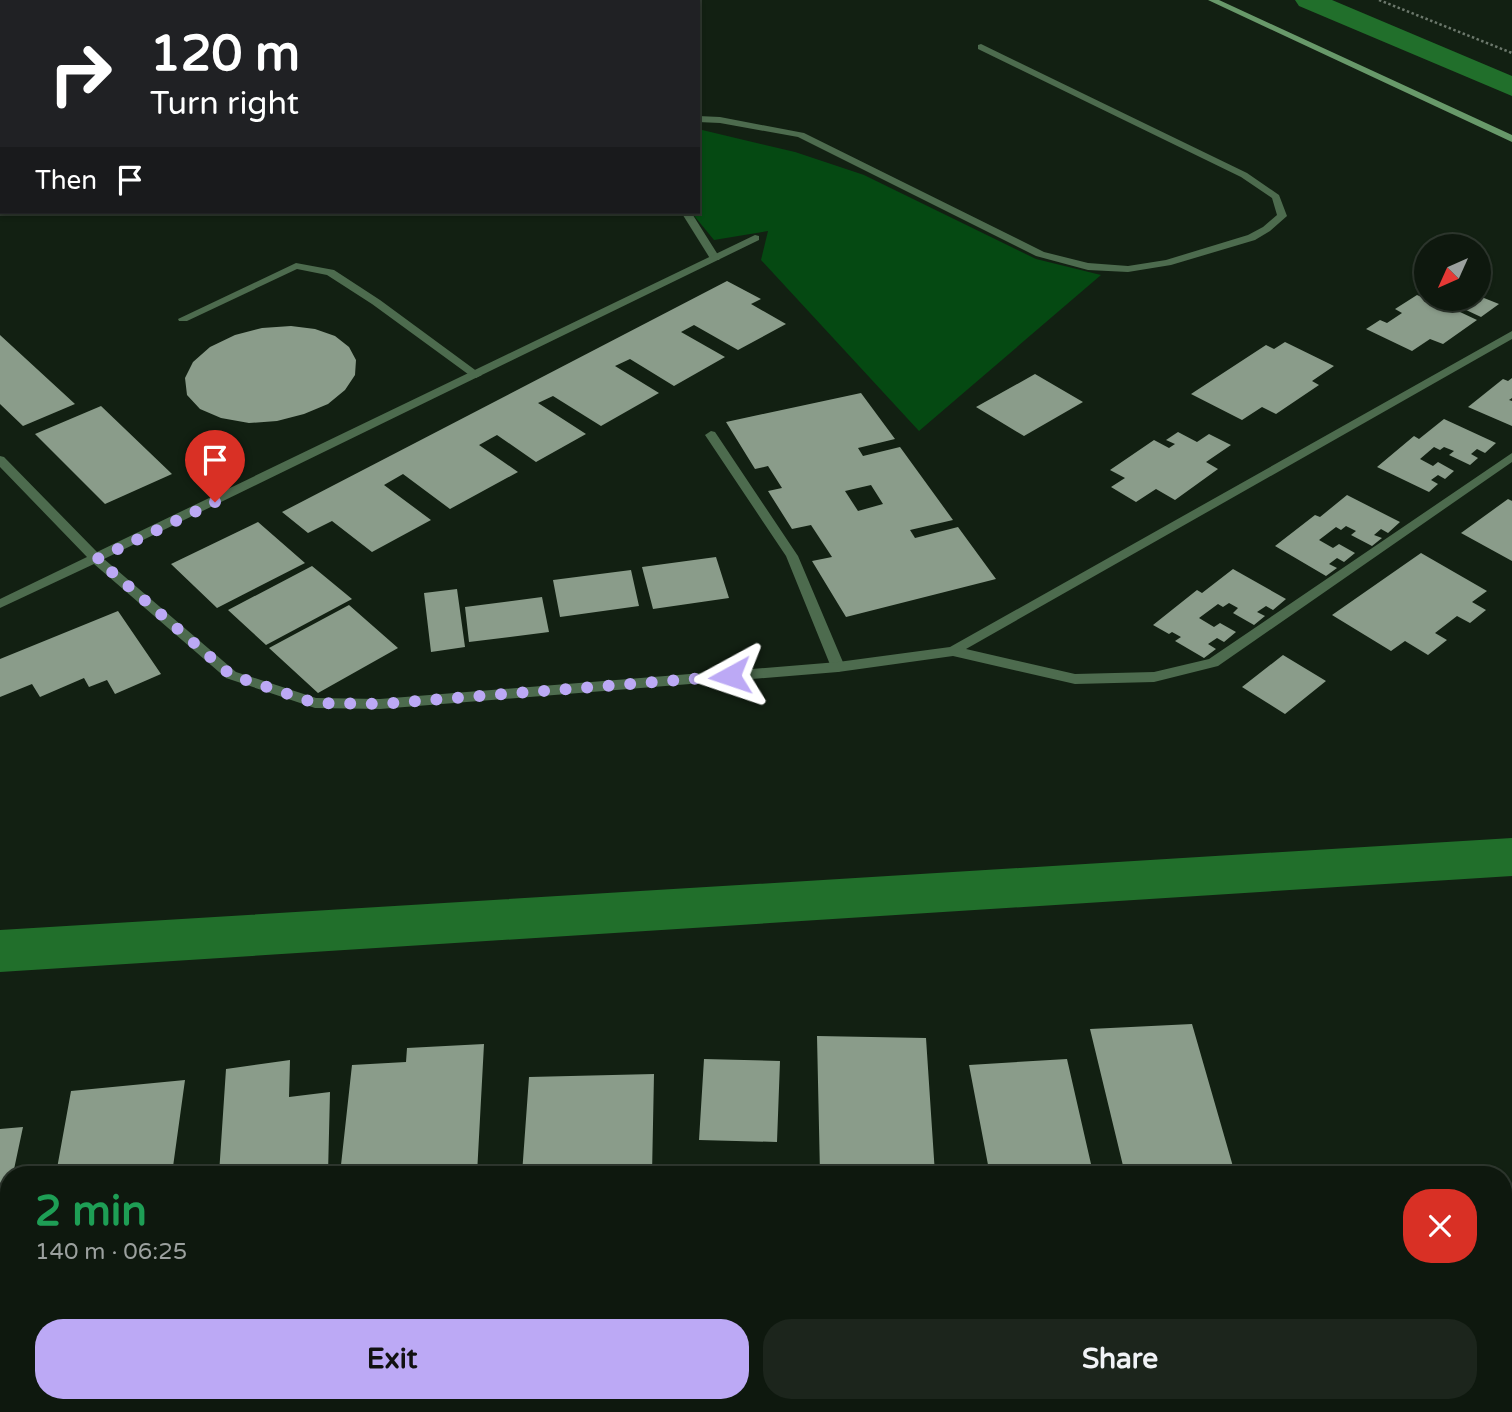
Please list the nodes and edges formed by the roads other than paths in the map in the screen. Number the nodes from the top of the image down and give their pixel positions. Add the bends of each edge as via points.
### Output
1 (1212, 0) edge
2 (981, 47) dead end
3 (700, 120) edge
4 (1512, 139) edge
5 (687, 214) edge
6 (755, 239) dead end
7 (715, 258) junction
8 (183, 319) dead end
9 (1512, 334) edge
10 (476, 375) junction
11 (711, 435) dead end
12 (1512, 457) edge
13 (0, 460) edge
14 (97, 559) junction
15 (0, 604) edge
16 (953, 651) junction
17 (838, 667) junction

1 - 4 street
2 - 3 street via 1244,175 1276,197 1282,216 1265,233 1158,267 1124,271 1078,267 1040,254 801,135
5 - 7 street
6 - 7 street
7 - 10 street
8 - 10 street via 296,266 330,272
9 - 16 street
10 - 14 street
11 - 17 street via 792,556
12 - 16 street via 1213,663 1154,677 1075,679
13 - 14 street
14 - 15 street
14 - 17 street via 231,675 315,703 380,704
16 - 17 street

